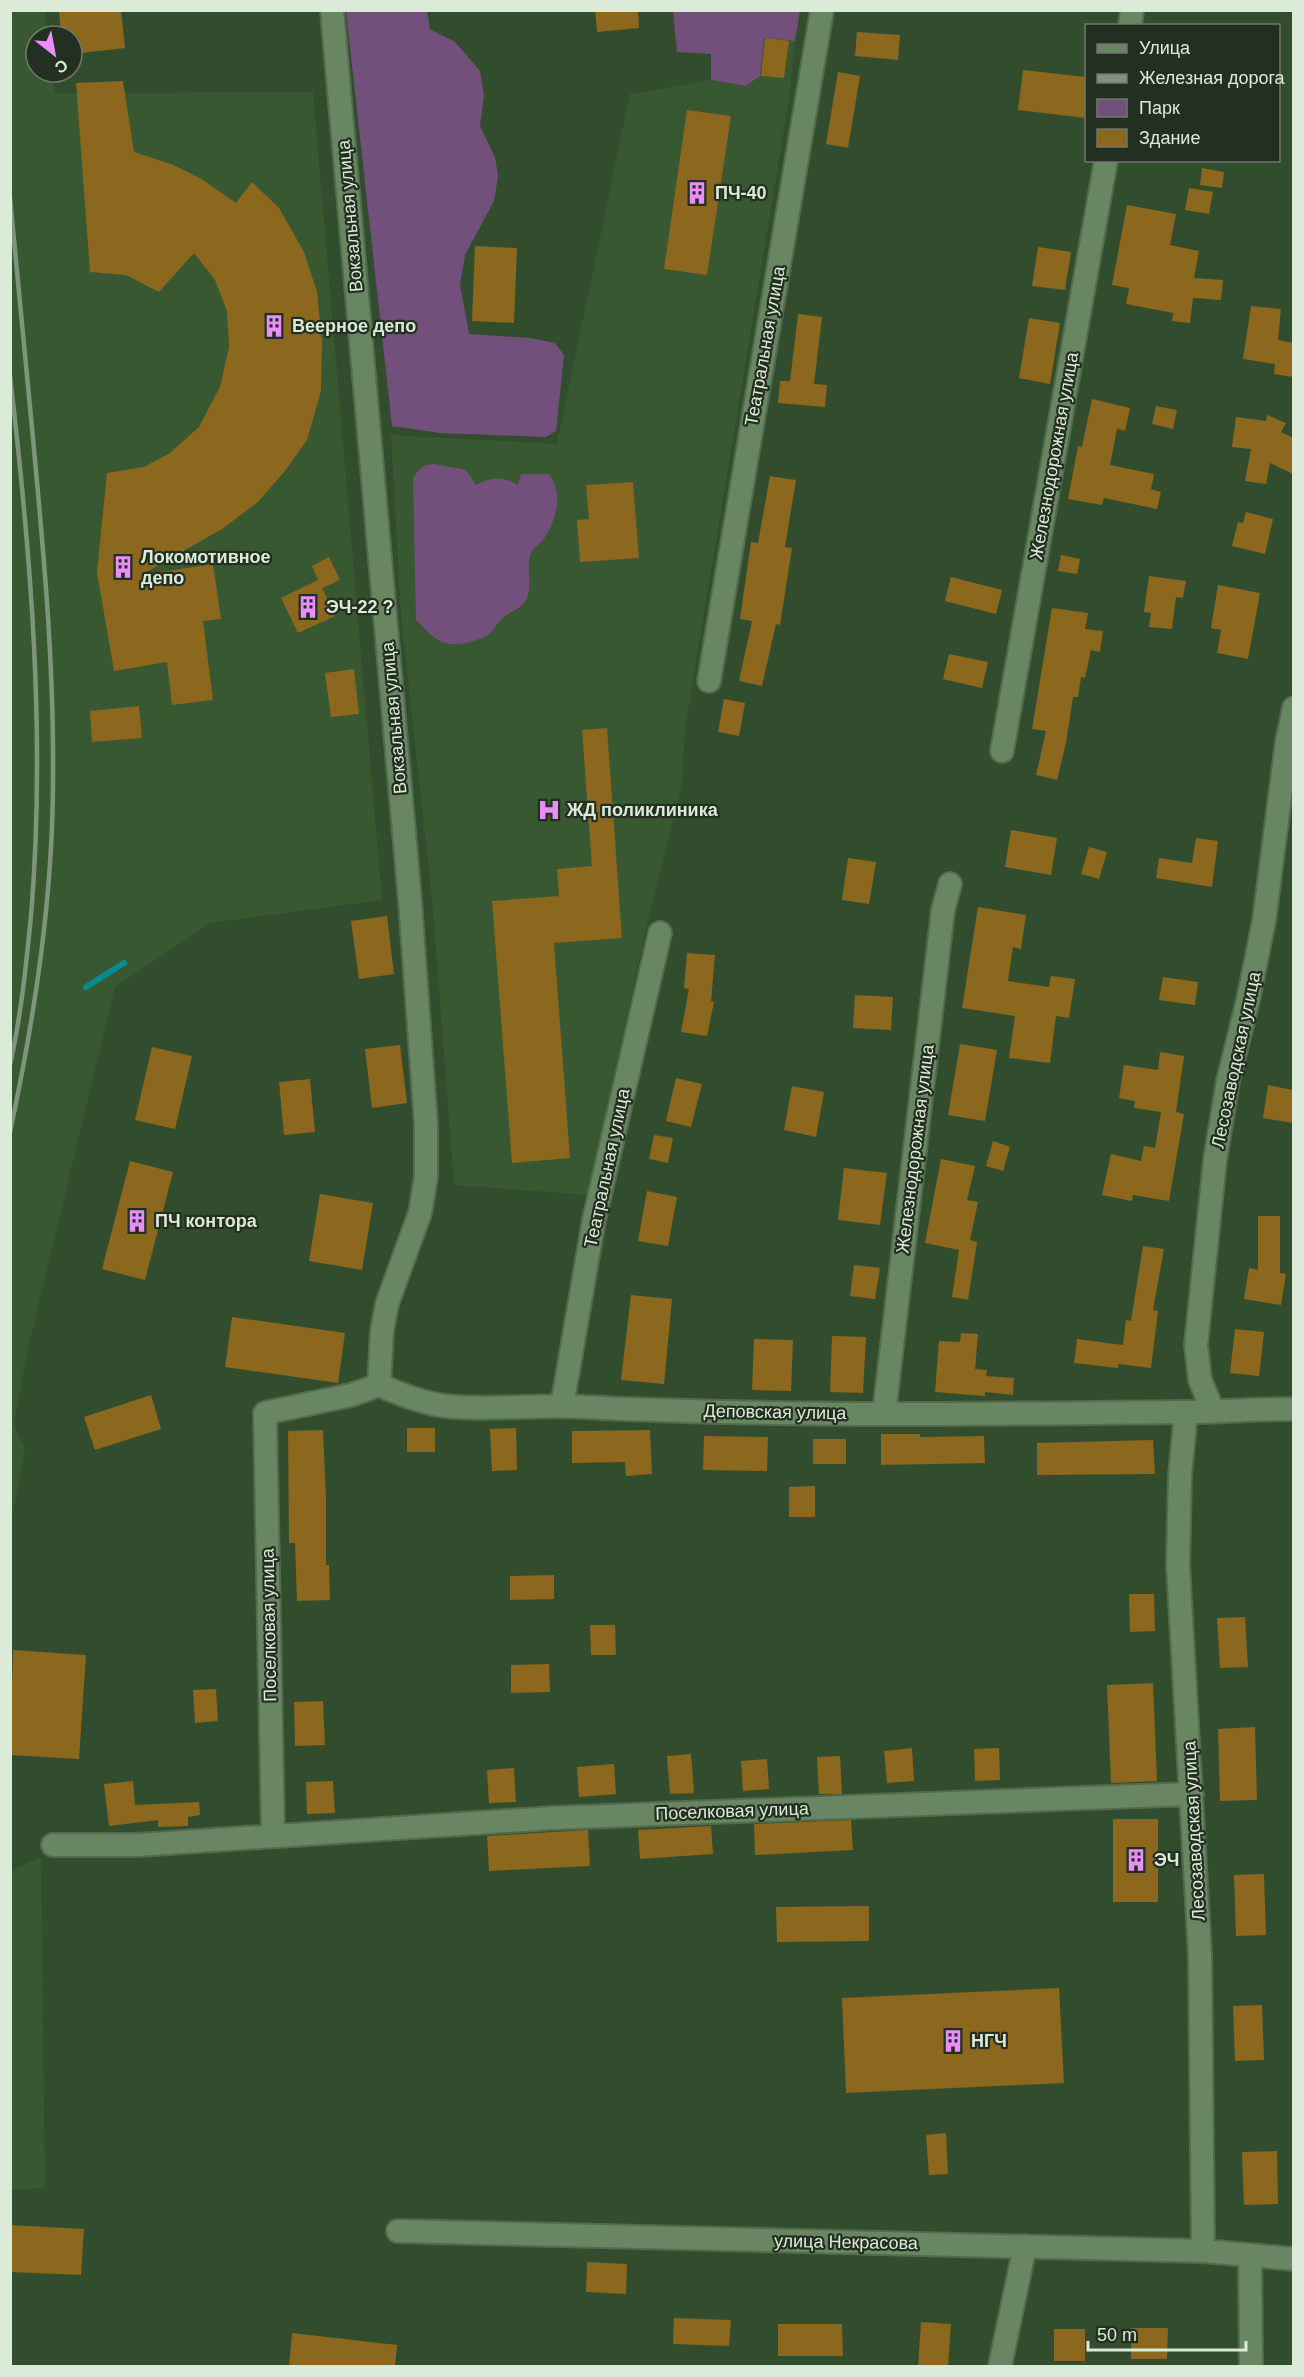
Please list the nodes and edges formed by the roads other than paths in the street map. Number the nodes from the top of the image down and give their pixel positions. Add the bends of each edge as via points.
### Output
1 (332, 10) edge
2 (822, 10) edge
3 (1106, 162) edge
4 (709, 681) dead end
5 (1293, 708) edge
6 (1002, 750) dead end
7 (950, 884) dead end
8 (660, 933) dead end
9 (379, 1385) junction
10 (562, 1406) junction
11 (1293, 1409) edge
12 (1213, 1411) junction
13 (1186, 1412) junction
14 (884, 1414) junction
15 (1192, 1794) junction
16 (273, 1836) junction
17 (53, 1845) dead end
18 (398, 2231) dead end
19 (1025, 2246) junction
20 (1203, 2251) junction
21 (1250, 2255) junction
22 (1293, 2259) edge
23 (1000, 2367) edge
24 (1251, 2367) edge

1 - 9 street, Вокзальная улица via 426,1125 426,1177 420,1213 387,1304
2 - 4 street, Театральная улица
3 - 6 street, Железнодорожная улица
5 - 12 street, Лесозаводская улица via 1264,921 1228,1081 1215,1160 1196,1346 1200,1380
7 - 14 street, Железнодорожная улица via 943,910
8 - 10 street, Театральная улица via 594,1220
9 - 10 street, Деповская улица via 443,1406
9 - 16 street, Поселковая улица via 351,1395 265,1413
10 - 14 street, Деповская улица
11 - 12 street, Деповская улица
12 - 13 street, Деповская улица
13 - 14 street, Деповская улица
13 - 15 street, Лесозаводская улица via 1178,1565
15 - 16 street, Поселковая улица via 553,1818
15 - 20 street, Лесозаводская улица via 1200,1954
16 - 17 street, Поселковая улица via 137,1845
18 - 19 street, улица Некрасова
19 - 20 street, улица Некрасова
19 - 23 street
20 - 21 street, улица Некрасова
21 - 22 street, улица Некрасова
21 - 24 street

